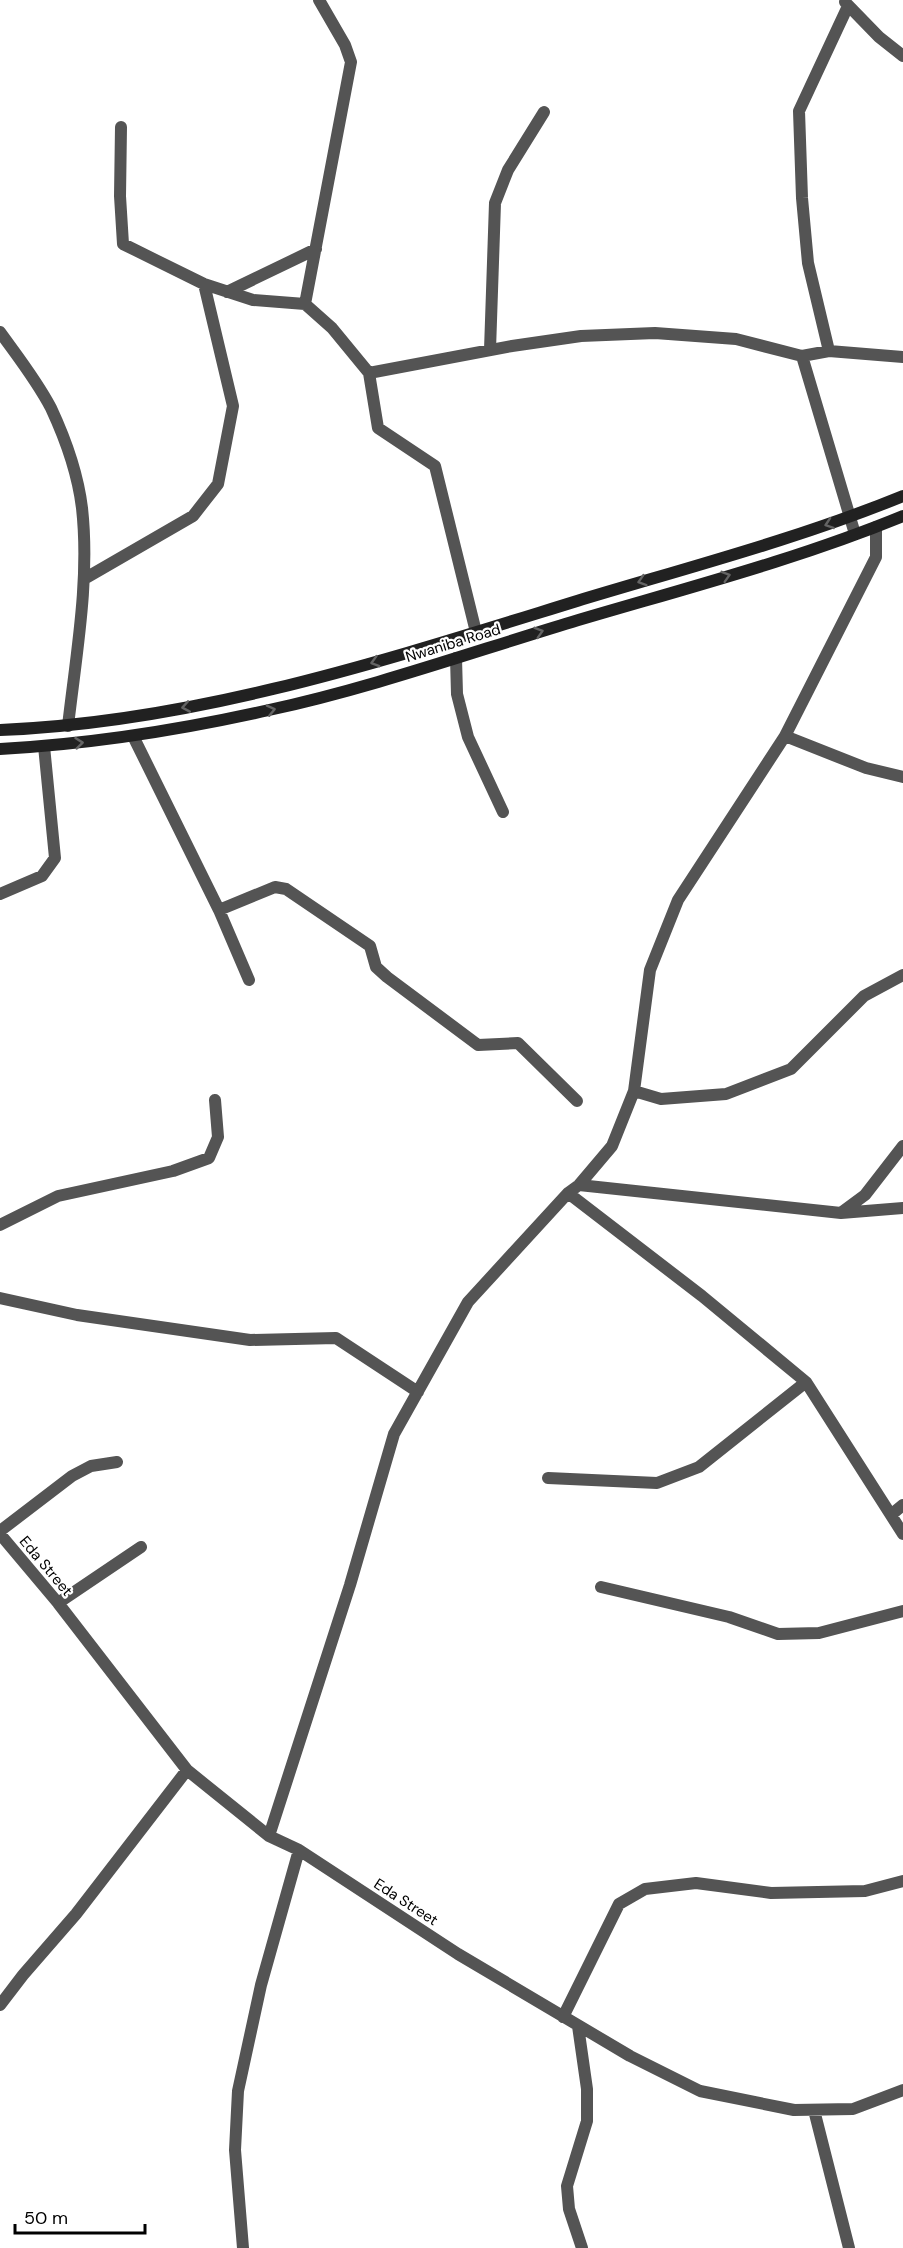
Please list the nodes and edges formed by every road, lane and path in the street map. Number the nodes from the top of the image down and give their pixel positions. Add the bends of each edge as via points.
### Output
1 (319, 0) edge
2 (846, 3) edge
3 (903, 56) edge
4 (544, 112) dead end
5 (121, 127) dead end
6 (316, 249) junction
7 (204, 284) junction
8 (227, 292) junction
9 (305, 304) junction
10 (0, 332) edge
11 (490, 350) junction
12 (829, 351) junction
13 (802, 356) junction
14 (903, 357) edge
15 (369, 373) junction
16 (903, 496) edge
17 (903, 516) edge
18 (849, 517) junction
19 (876, 527) junction
20 (855, 534) junction
21 (84, 579) junction
22 (476, 632) junction
23 (456, 658) junction
24 (68, 726) junction
25 (0, 730) edge
26 (134, 736) junction
27 (785, 736) junction
28 (44, 747) junction
29 (0, 749) edge
30 (903, 777) edge
31 (503, 812) dead end
32 (0, 894) edge
33 (219, 910) junction
34 (903, 975) edge
35 (249, 980) dead end
36 (633, 1090) junction
37 (215, 1100) dead end
38 (577, 1101) dead end
39 (903, 1146) edge
40 (579, 1185) junction
41 (568, 1194) junction
42 (903, 1208) edge
43 (841, 1213) junction
44 (0, 1225) edge
45 (0, 1298) edge
46 (806, 1382) junction
47 (418, 1392) junction
48 (117, 1462) dead end
49 (548, 1478) dead end
50 (903, 1505) edge
51 (892, 1514) junction
52 (0, 1532) edge
53 (903, 1534) edge
54 (141, 1547) dead end
55 (601, 1587) dead end
56 (58, 1603) junction
57 (903, 1611) edge
58 (187, 1770) junction
59 (269, 1836) junction
60 (299, 1851) junction
61 (903, 1881) edge
62 (0, 2004) edge
63 (562, 2017) junction
64 (578, 2026) junction
65 (903, 2090) edge
66 (813, 2110) junction
67 (243, 2248) edge
68 (582, 2248) edge
69 (849, 2248) edge

1 - 6 street via 351,62
2 - 3 street
2 - 12 street via 799,111 808,263
4 - 11 street via 508,170 495,203
5 - 7 street via 123,244
6 - 8 street
6 - 9 street
7 - 8 street
7 - 21 street via 233,406 218,484 193,516
8 - 9 street via 253,300
9 - 15 street via 332,328
10 - 21 street via 51,409 73,466 82,508
11 - 13 street via 581,336 655,333 736,339
11 - 15 street
12 - 13 street
12 - 14 street
13 - 18 street
15 - 22 street via 378,428 435,466
16 - 18 main road
17 - 19 main road, Nwaniba Road
18 - 20 street
18 -> 22 main road
19 - 20 main road, Nwaniba Road
19 - 27 street via 876,557
23 -> 20 main road, Nwaniba Road
21 - 24 street
22 -> 24 main road via 255,694
26 -> 23 main road, Nwaniba Road via 272,710
23 - 31 street via 456,694 468,737
24 - 25 main road
28 -> 26 main road, Nwaniba Road
26 - 33 street
27 - 30 street via 866,768
27 - 36 street via 678,900 650,970
28 - 29 main road, Nwaniba Road
28 - 32 street via 55,858 42,876
33 - 35 street
33 - 38 street via 275,887 286,889 370,946 376,967 478,1045 519,1043
34 - 36 street via 864,996 791,1068 726,1094 661,1099
36 - 40 street via 612,1146
37 - 44 street via 218,1137 209,1158 173,1171 58,1196
39 - 43 street via 865,1195
40 - 41 street
40 - 43 street
41 - 46 street via 702,1296
41 - 47 street via 468,1302
42 - 43 street
45 - 47 street via 77,1315 250,1340 336,1338
46 - 49 street via 699,1467 657,1483
46 - 51 street
47 - 59 street via 394,1434
48 - 52 street via 91,1466 72,1476
50 - 51 street
51 - 53 street
52 - 56 street, Eda Street
54 - 56 street
55 - 57 street via 729,1617 778,1634 819,1633
56 - 58 street, Eda Street
58 - 59 street, Eda Street
58 - 62 street via 76,1914
59 - 60 street, Eda Street
60 - 63 street, Eda Street
60 - 67 street via 261,1985 238,2091 235,2150
61 - 63 street via 866,1892 771,1893 696,1882 645,1889 619,1904
63 - 64 street, Eda Street
64 - 66 street, Eda Street via 700,2091 794,2110
64 - 68 street via 587,2089 587,2121 567,2186 569,2209
65 - 66 street, Eda Street via 853,2109
66 - 69 street

